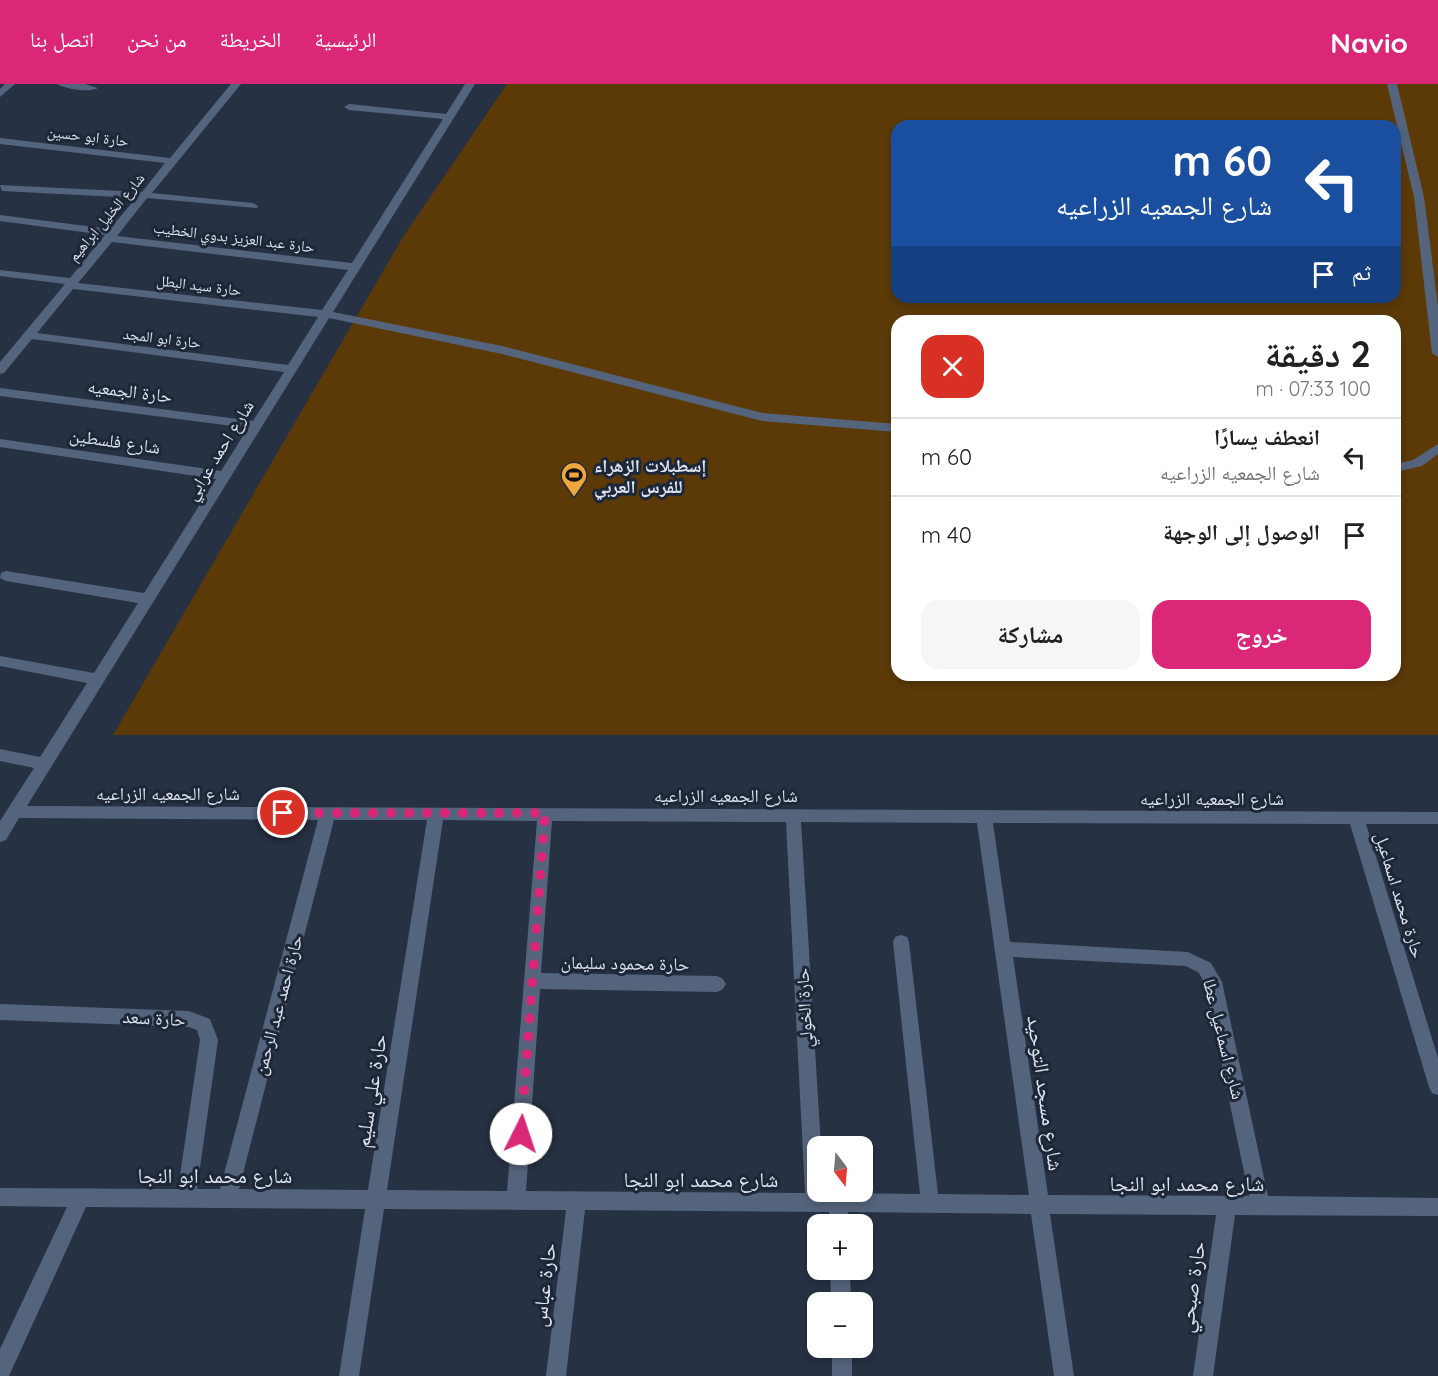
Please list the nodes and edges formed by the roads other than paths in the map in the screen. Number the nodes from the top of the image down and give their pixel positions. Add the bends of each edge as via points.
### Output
1 (10, 84) edge
2 (62, 84) edge
3 (236, 84) edge
4 (470, 84) edge
5 (1392, 84) edge
6 (93, 88) dead end
7 (0, 94) edge
8 (349, 107) dead end
9 (449, 117) junction
10 (1401, 120) edge
11 (1401, 122) edge
12 (0, 141) edge
13 (172, 161) junction
14 (2, 188) dead end
15 (145, 195) junction
16 (252, 206) dead end
17 (3, 218) edge
18 (111, 236) junction
19 (355, 267) junction
20 (0, 273) edge
21 (71, 284) junction
22 (325, 314) junction
23 (28, 336) junction
24 (1438, 353) edge
25 (291, 369) junction
26 (0, 370) edge
27 (0, 392) edge
28 (256, 425) junction
29 (891, 428) edge
30 (0, 443) edge
31 (1438, 448) edge
32 (1401, 467) edge
33 (224, 476) junction
34 (6, 576) dead end
35 (147, 598) junction
36 (0, 662) edge
37 (97, 679) junction
38 (0, 755) edge
39 (44, 764) junction
40 (13, 812) junction
41 (328, 813) junction
42 (436, 813) junction
43 (545, 813) junction
44 (793, 815) junction
45 (984, 816) junction
46 (1356, 818) junction
47 (1438, 818) edge
48 (0, 835) edge
49 (901, 942) dead end
50 (1003, 950) junction
51 (532, 981) junction
52 (717, 984) dead end
53 (0, 1012) edge
54 (1438, 1087) edge
55 (812, 1136) edge
56 (0, 1197) edge
57 (81, 1197) junction
58 (186, 1197) junction
59 (227, 1198) junction
60 (376, 1199) junction
61 (516, 1200) junction
62 (577, 1200) junction
63 (807, 1202) edge
64 (838, 1202) joint
65 (930, 1203) junction
66 (1040, 1204) junction
67 (1227, 1205) junction
68 (1261, 1206) junction
69 (1438, 1207) edge
70 (839, 1214) edge
71 (842, 1358) edge
72 (0, 1372) edge
73 (349, 1376) edge
74 (556, 1376) edge
75 (842, 1376) edge
76 (1064, 1376) edge
77 (1203, 1376) edge

1 - 7 street
2 - 6 street
3 - 13 street, شارع الخليل ابراهيم
4 - 9 street, شارع احمد عرابي
5 - 10 street
8 - 9 street
9 - 19 street, شارع احمد عرابي
11 - 24 street via 1419,197
12 - 13 street, حارة ابو حسين
13 - 15 street, شارع الخليل ابراهيم
14 - 15 street
15 - 16 street
15 - 18 street, شارع الخليل ابراهيم
17 - 18 street, حارة عبد العزيز بدوي الخطيب
18 - 19 street, حارة عبد العزيز بدوي الخطيب
18 - 21 street, شارع الخليل ابراهيم
19 - 22 street, شارع احمد عرابي
20 - 21 street, حارة سيد البطل
21 - 22 street, حارة سيد البطل
21 - 23 street, شارع الخليل ابراهيم
22 - 25 street, شارع احمد عرابي
22 - 29 street, حارة سيد البطل via 502,350 762,417
23 - 25 street, حارة ابو المجد
23 - 26 street, شارع الخليل ابراهيم
25 - 28 street, شارع احمد عرابي
27 - 28 street, حارة الجمعيه
28 - 33 street, شارع احمد عرابي
30 - 33 street, شارع فلسطين
31 - 32 street via 1418,463
33 - 35 street, شارع احمد عرابي
34 - 35 street
35 - 37 street, شارع احمد عرابي
36 - 37 street
37 - 39 street, شارع احمد عرابي
38 - 39 street
39 - 40 street, شارع احمد عرابي
40 - 41 street, شارع الجمعيه الزراعيه
40 - 48 street, شارع احمد عرابي
41 - 42 street, شارع الجمعيه الزراعيه
41 - 59 street, حارة احمد عبد الرحمن
42 - 43 street, شارع الجمعيه الزراعيه
42 - 60 street, حارة علي سليم
43 - 44 street, شارع الجمعيه الزراعيه
43 - 51 street
44 - 45 street, شارع الجمعيه الزراعيه
44 - 55 street, حارة الخولي
45 - 46 street, شارع الجمعيه الزراعيه
45 - 50 street, شارع مسجد التوحيد
46 - 47 street, شارع الجمعيه الزراعيه
46 - 54 street, حارة محمد اسماعيل
49 - 65 street
50 - 66 street, شارع مسجد التوحيد
50 - 68 street, شارع اسماعيل عطا via 1188,959 1205,968 1213,982
51 - 52 street, حارة محمود سليمان
51 - 61 street
53 - 58 street, حارة سعد via 189,1018 204,1025 209,1040
56 - 57 street, شارع محمد ابو النجا
57 - 58 street, شارع محمد ابو النجا
57 - 72 street
58 - 59 street, شارع محمد ابو النجا
59 - 60 street, شارع محمد ابو النجا
60 - 61 street, شارع محمد ابو النجا
60 - 73 street, حارة علي سليم
61 - 62 street, شارع محمد ابو النجا
62 - 63 street, شارع محمد ابو النجا
62 - 74 street, حارة عباس
64 - 65 street, شارع محمد ابو النجا
64 - 70 street
65 - 66 street, شارع محمد ابو النجا
66 - 67 street, شارع محمد ابو النجا
66 - 76 street, شارع مسجد التوحيد
67 - 68 street, شارع محمد ابو النجا
67 - 77 street, حارة صبحي
68 - 69 street, شارع محمد ابو النجا
71 - 75 street

